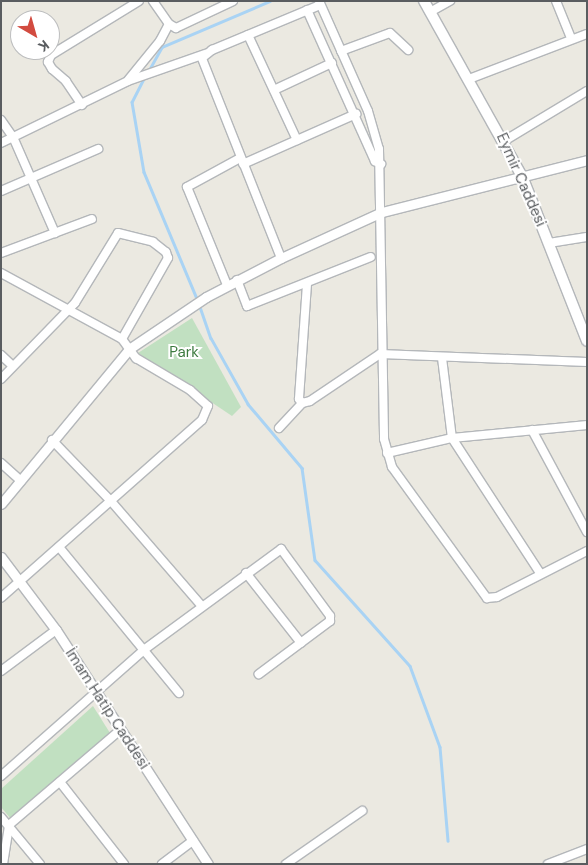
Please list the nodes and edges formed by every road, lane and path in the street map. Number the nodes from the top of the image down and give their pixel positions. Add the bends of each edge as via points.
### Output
1 (139, 1) edge
2 (153, 1) edge
3 (233, 1) edge
4 (424, 1) edge
5 (450, 1) edge
6 (556, 1) edge
7 (319, 3) edge
8 (307, 10) junction
9 (430, 12) junction
10 (169, 24) junction
11 (587, 34) edge
12 (248, 35) junction
13 (571, 38) junction
14 (408, 50) dead end
15 (341, 51) junction
16 (205, 54) junction
17 (332, 63) junction
18 (469, 79) junction
19 (128, 81) junction
20 (274, 90) junction
21 (587, 91) edge
22 (82, 105) junction
23 (356, 114) junction
24 (1, 120) edge
25 (13, 137) junction
26 (297, 140) junction
27 (504, 141) junction
28 (1, 142) edge
29 (98, 149) dead end
30 (587, 160) edge
31 (241, 161) junction
32 (381, 164) junction
33 (522, 176) junction
34 (31, 178) junction
35 (1, 190) edge
36 (382, 212) junction
37 (92, 219) dead end
38 (55, 233) junction
39 (587, 237) edge
40 (548, 243) junction
41 (1, 253) edge
42 (371, 257) dead end
43 (281, 258) junction
44 (1, 273) edge
45 (236, 280) junction
46 (307, 284) junction
47 (227, 285) junction
48 (68, 309) junction
49 (122, 339) junction
50 (587, 341) edge
51 (129, 349) junction
52 (380, 354) junction
53 (1, 355) edge
54 (442, 358) junction
55 (587, 362) edge
56 (13, 366) junction
57 (1, 379) edge
58 (302, 402) junction
59 (587, 425) edge
60 (279, 428) dead end
61 (532, 430) junction
62 (452, 438) junction
63 (52, 440) junction
64 (387, 453) junction
65 (1, 463) edge
66 (21, 480) junction
67 (110, 500) junction
68 (1, 504) edge
69 (587, 532) edge
70 (59, 547) junction
71 (587, 551) edge
72 (1, 557) edge
73 (246, 573) junction
74 (540, 573) junction
75 (21, 582) junction
76 (1, 598) edge
77 (201, 605) junction
78 (56, 630) junction
79 (301, 644) junction
80 (145, 649) junction
81 (1, 671) edge
82 (259, 674) dead end
83 (95, 690) junction
84 (179, 693) dead end
85 (119, 730) junction
86 (1, 776) edge
87 (60, 782) junction
88 (362, 811) dead end
89 (1, 817) edge
90 (9, 826) junction
91 (193, 841) junction
92 (587, 849) edge
93 (3, 863) edge
94 (40, 864) edge
95 (124, 864) edge
96 (162, 864) edge
97 (208, 864) edge
98 (286, 864) edge
99 (548, 864) edge

1 - 22 street via 51,55 48,62 52,69 66,81
2 - 10 street
3 - 10 street via 176,28
4 - 9 main road, Eymir Caddesi
5 - 9 street
6 - 13 street
7 - 8 street
7 - 15 street
8 - 12 street
8 - 17 street
9 - 18 main road, Eymir Caddesi
10 - 19 street via 160,42
11 - 13 street
12 - 16 street
12 - 20 street
13 - 18 street
14 - 15 street via 390,33
15 - 32 street via 374,127
16 - 19 street
16 - 31 street via 202,63
17 - 20 street
17 - 23 street
18 - 27 main road, Eymir Caddesi
19 - 22 street
20 - 26 street
21 - 27 street
22 - 25 street
23 - 26 street
23 - 32 street via 375,160
24 - 25 street
25 - 28 street
25 - 34 street
26 - 31 street
27 - 33 main road, Eymir Caddesi
29 - 34 street
30 - 33 street
31 - 43 street
31 - 47 street via 187,187
32 - 36 street
33 - 36 street
33 - 40 main road, Eymir Caddesi
34 - 35 street
34 - 38 street
36 - 43 street
36 - 52 street
37 - 38 street
38 - 41 street
39 - 40 street
40 - 50 main road, Eymir Caddesi
42 - 46 street
43 - 45 street
44 - 48 street
45 - 46 street via 247,306
45 - 47 street
46 - 58 street via 298,399
47 - 51 street via 186,308
48 - 49 street
48 - 49 street via 94,275 118,234 153,242 166,252 167,264
48 - 56 street
49 - 51 street
51 - 63 street
51 - 67 street via 136,358 190,390 208,406 202,420
52 - 54 street
52 - 58 street via 310,401
52 - 64 street
53 - 56 street
54 - 55 street
54 - 62 street
56 - 57 street
58 - 60 street
59 - 61 street
61 - 62 street
61 - 69 street
62 - 64 street
62 - 74 street
63 - 66 street
63 - 67 street
64 - 74 street via 392,467 488,598 497,597
65 - 66 street
66 - 68 street
67 - 70 street
67 - 77 street
70 - 75 street
70 - 80 street
71 - 74 street
72 - 75 street, İmam Hatip Caddesi
73 - 77 street
73 - 79 street
73 - 79 street via 281,549 330,616 324,627
75 - 76 street
75 - 78 street, İmam Hatip Caddesi
77 - 80 street
78 - 81 street
78 - 83 street, İmam Hatip Caddesi
79 - 82 street
80 - 83 street
80 - 84 street
83 - 85 street, İmam Hatip Caddesi
83 - 86 street
85 - 87 street
85 - 91 street, İmam Hatip Caddesi
87 - 90 street
87 - 95 street
88 - 98 street
89 - 90 street
90 - 93 street
90 - 94 street
91 - 96 street
91 - 97 street, İmam Hatip Caddesi
92 - 99 street

